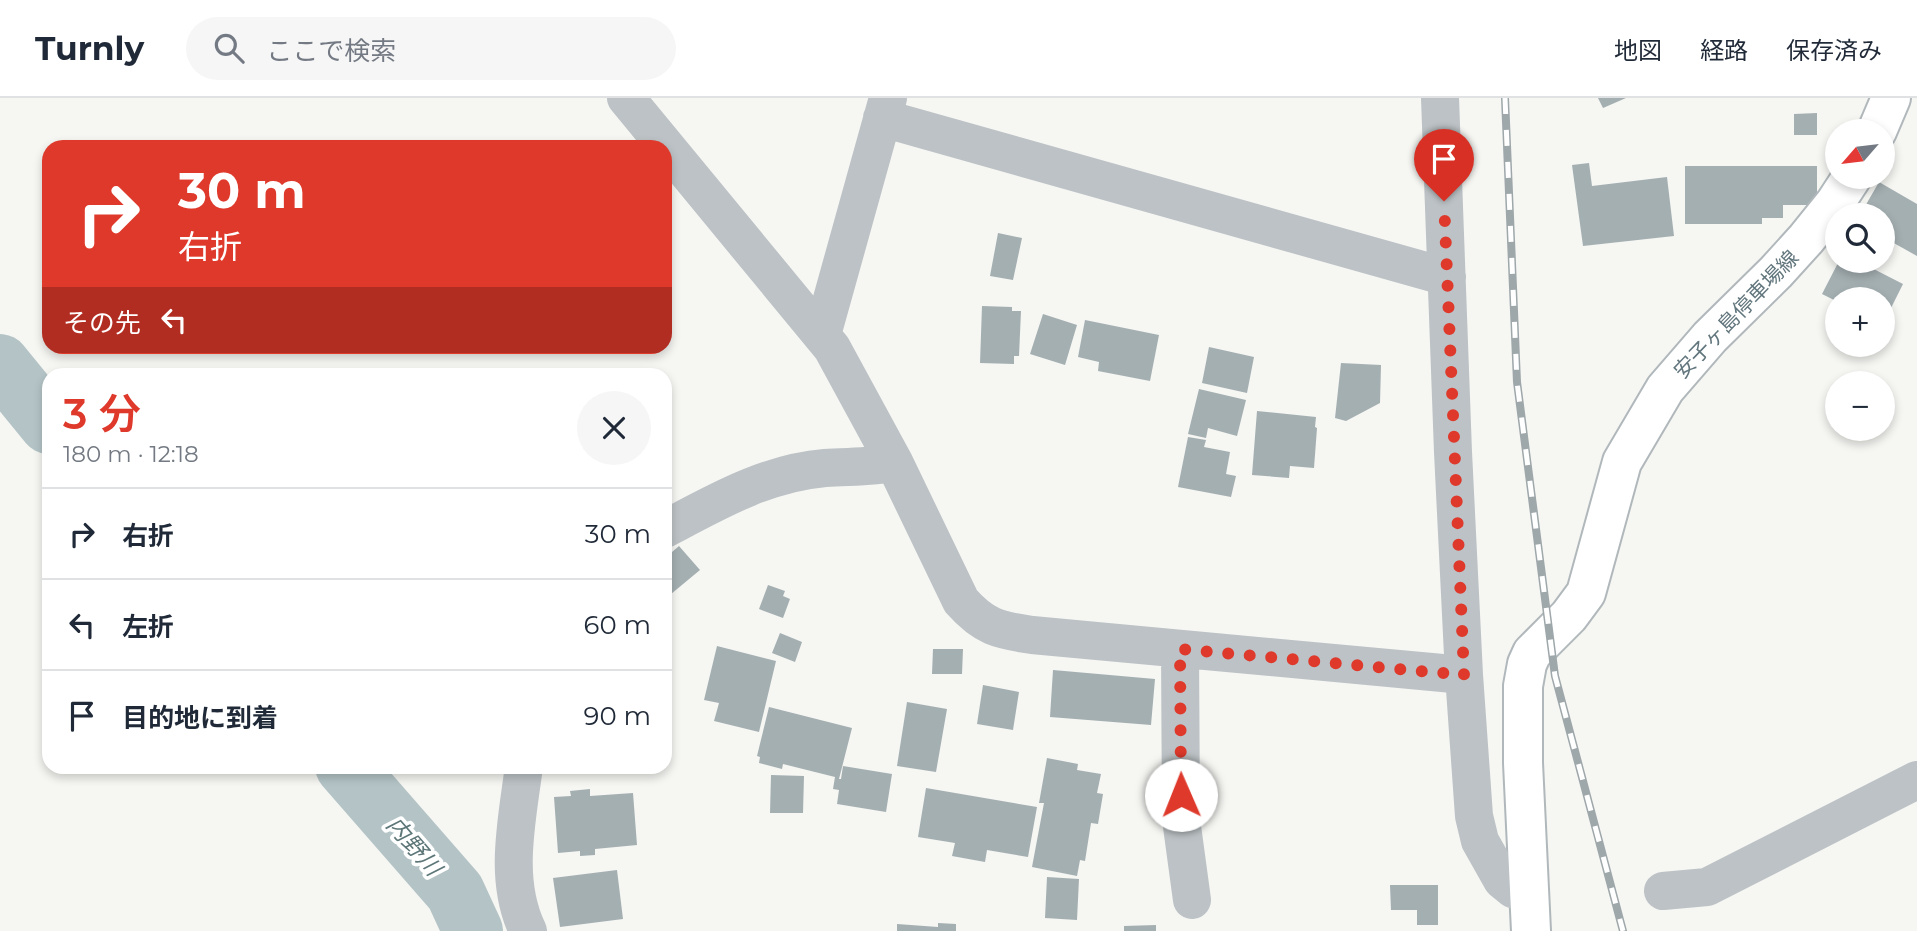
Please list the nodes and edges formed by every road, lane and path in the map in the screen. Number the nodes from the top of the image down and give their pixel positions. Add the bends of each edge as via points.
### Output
1 (626, 98) edge
2 (1440, 98) edge
3 (1891, 98) edge
4 (885, 108) edge
5 (1882, 119) edge
6 (661, 140) edge
7 (672, 154) edge
8 (1844, 189) edge
9 (1447, 277) junction
10 (822, 335) junction
11 (894, 463) junction
12 (672, 525) edge
13 (1180, 649) junction
14 (1464, 675) junction
15 (523, 774) edge
16 (1917, 780) edge
17 (1663, 891) dead end
18 (1529, 894) junction
19 (1192, 900) dead end
20 (528, 931) edge
21 (1531, 931) edge

1 - 6 street
2 - 9 street
3 - 5 main road
4 - 9 street
4 - 10 street
7 - 10 street
8 - 18 main road, 安子ヶ島停車場線 via 1806,239 1665,389 1622,462 1587,593 1527,664 1523,763
9 - 14 street
10 - 11 street
11 - 12 street via 824,468 768,480 736,491
11 - 13 street via 957,594 976,618 1012,632
13 - 14 street
13 - 19 street via 1181,820
14 - 18 street via 1474,816 1480,841 1502,880
15 - 20 street via 514,887
16 - 17 street via 1707,887
18 - 21 main road, 安子ヶ島停車場線

